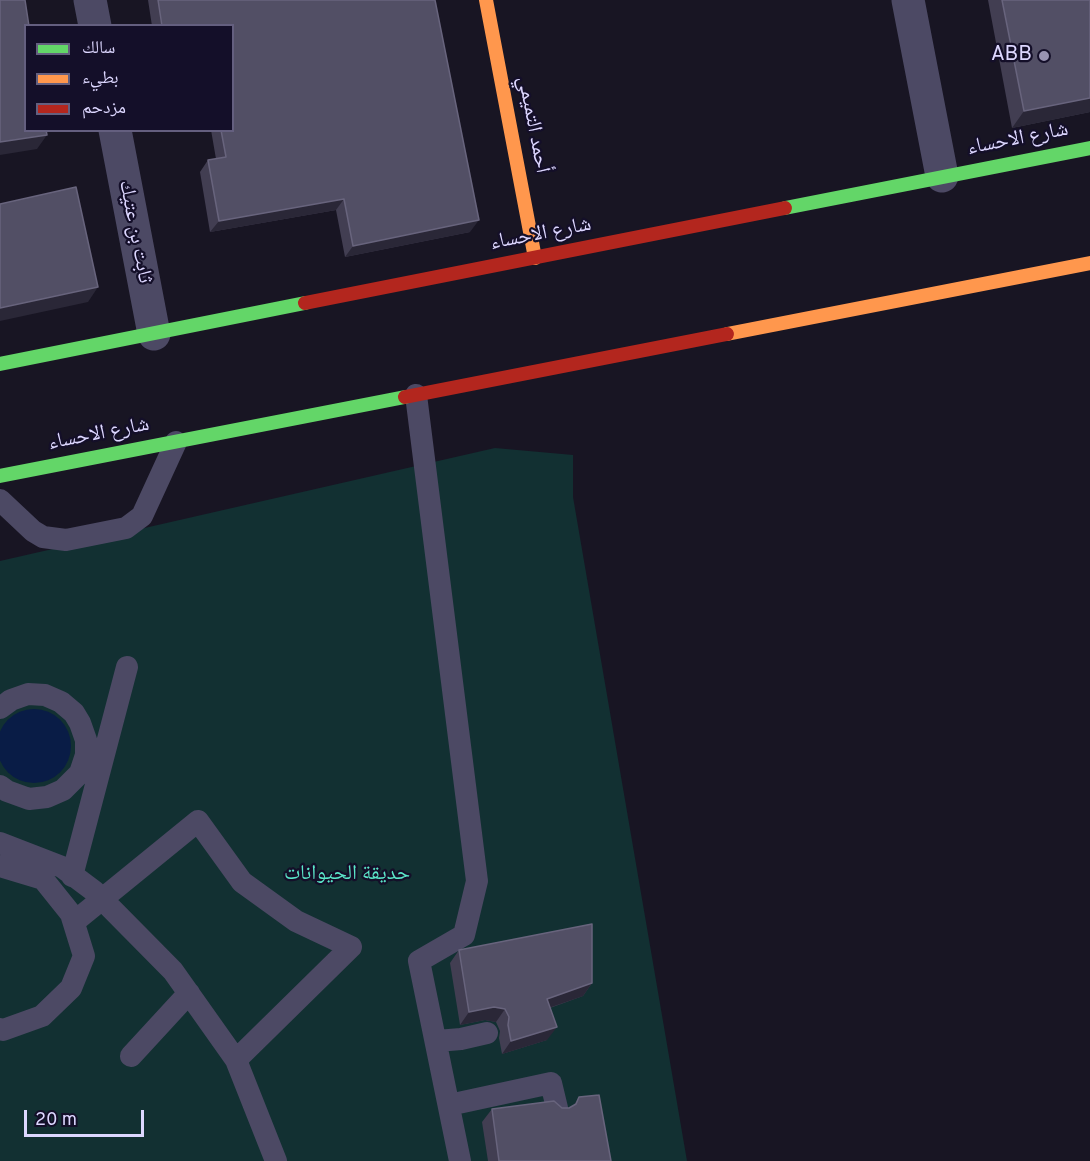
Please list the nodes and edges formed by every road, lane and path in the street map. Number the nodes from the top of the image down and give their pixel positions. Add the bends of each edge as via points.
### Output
1 (90, 0) edge
2 (486, 0) edge
3 (908, 0) edge
4 (95, 24) edge
5 (115, 132) edge
6 (1090, 148) edge
7 (942, 176) junction
8 (536, 258) junction
9 (1090, 263) edge
10 (154, 334) junction
11 (0, 363) edge
12 (416, 395) junction
13 (176, 442) junction
14 (0, 476) edge
15 (0, 500) edge
16 (127, 667) dead end
17 (0, 708) edge
18 (0, 786) edge
19 (0, 843) edge
20 (0, 866) edge
21 (72, 876) junction
22 (102, 901) junction
23 (74, 922) junction
24 (189, 993) junction
25 (0, 1029) edge
26 (487, 1033) edge
27 (437, 1041) junction
28 (131, 1056) dead end
29 (236, 1060) junction
30 (448, 1105) junction
31 (557, 1108) edge
32 (276, 1161) edge
33 (460, 1161) edge

1 - 4 street
2 - 8 main road, أحمد التميمي
3 - 7 street
5 - 10 street, ثابت بن عتيك
6 - 7 main road, شارع الاحساء
7 - 8 main road, شارع الاحساء
8 - 10 main road, شارع الاحساء
9 - 12 main road, شارع الاحساء
10 - 11 main road, شارع الاحساء
12 - 13 main road, شارع الاحساء
12 - 27 lane via 477,881 464,935 419,961
13 - 14 main road, شارع الاحساء
13 - 15 lane via 142,516 126,528 66,540 43,537
16 - 21 lane
17 - 18 lane via 28,694 45,695 61,702 80,723 86,755 80,773 63,790 46,797 29,799
19 - 21 lane via 62,867
20 - 23 lane via 43,879
21 - 22 lane
22 - 23 lane
22 - 24 lane via 167,964
22 - 29 lane via 198,821 242,882 296,921 351,947
23 - 25 lane via 84,956 71,988 42,1016
24 - 28 lane
24 - 29 lane
26 - 27 lane
27 - 30 lane
29 - 32 lane
30 - 31 lane via 551,1083
30 - 33 lane

